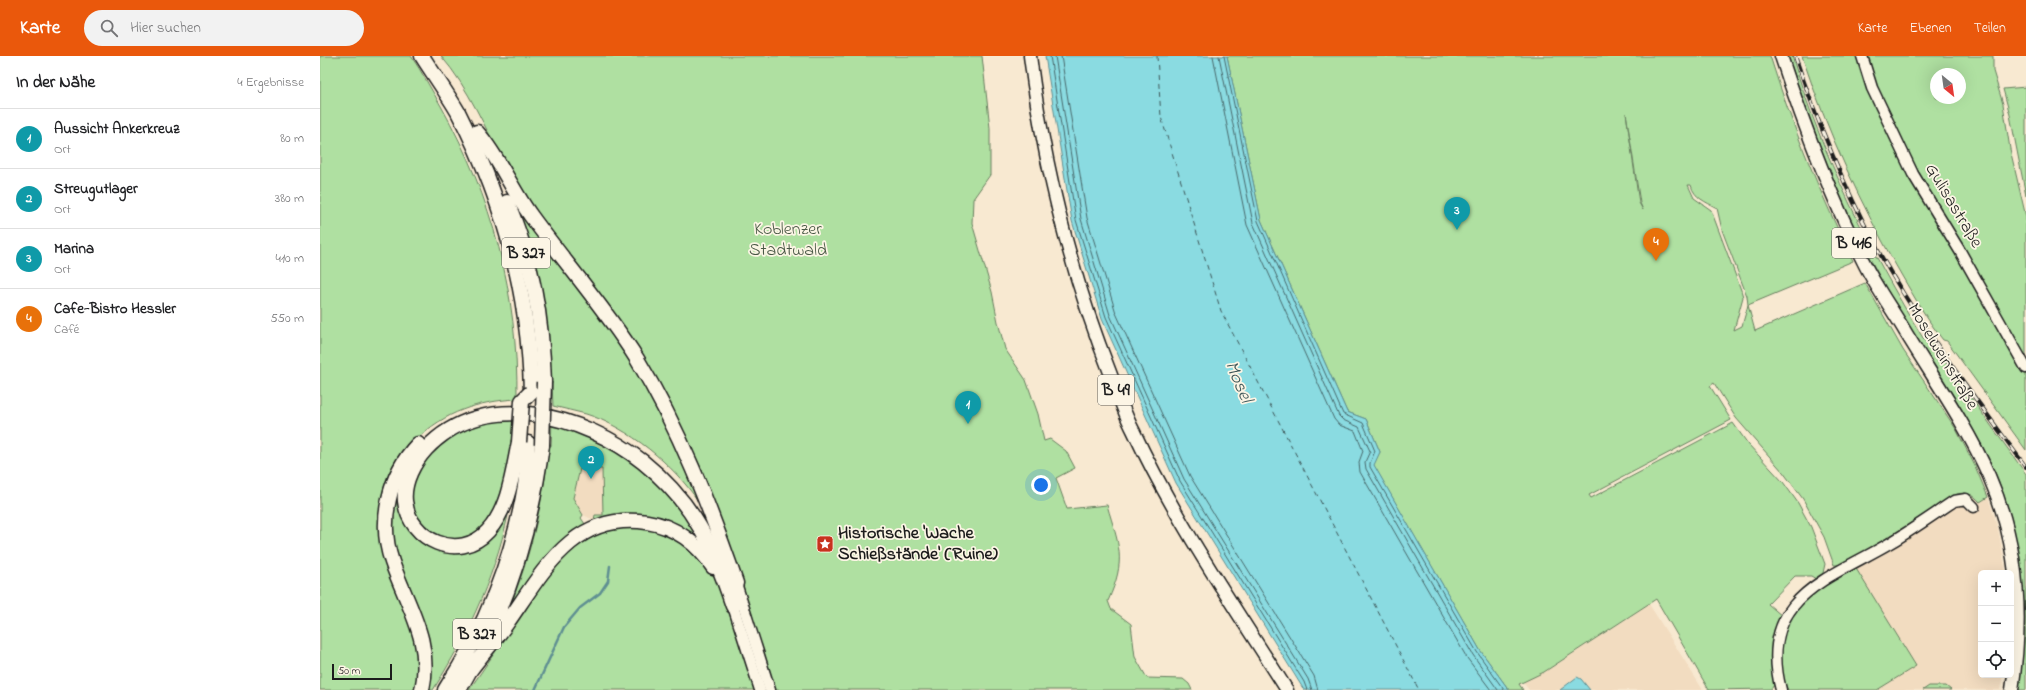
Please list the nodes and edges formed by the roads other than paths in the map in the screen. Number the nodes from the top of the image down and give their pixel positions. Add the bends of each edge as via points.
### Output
1 (422, 56) edge
2 (431, 56) edge
3 (1030, 56) edge
4 (1781, 56) edge
5 (1862, 56) edge
6 (477, 132) junction
7 (2026, 368) edge
8 (536, 385) junction
9 (529, 444) junction
10 (1974, 507) dead end
11 (736, 583) junction
12 (733, 606) junction
13 (471, 669) junction
14 (422, 690) edge
15 (445, 690) edge
16 (458, 690) edge
17 (760, 690) edge
18 (770, 690) edge
19 (1287, 690) edge
20 (1782, 690) edge
21 (2012, 690) edge

1 - 8 highway, B 327 via 457,111 502,214 520,281
2 - 6 highway, B 327
3 - 19 main road, B 49 via 1036,106 1064,235 1093,330 1132,429 1178,519
4 - 21 main road, Moselweinstraße / B 416 via 1828,185 1864,263 1967,433 1999,502 2012,552 2017,593 2017,641
5 - 7 street, Gulisastraße via 1872,88 1913,174
6 - 8 highway, B 327 via 511,212 534,280 542,333
6 - 11 highway via 488,144 529,214 611,320 662,402 696,476
8 - 9 highway, B 327
9 - 12 highway via 511,479 497,519 482,536 464,545 438,544 419,532 411,522 405,498 411,470 431,443 448,430 490,414 512,412 555,420 620,446 662,479 698,522 719,565
9 - 13 highway, B 327 via 536,489 522,547 500,609
9 - 15 highway, B 327 via 519,515 502,575 470,648
10 - 20 street via 1966,499 1954,501 1890,543 1834,572 1806,591 1786,616 1778,637 1776,661
11 - 14 highway via 715,539 687,495 647,455 624,439 579,418 533,407 488,407 467,414 444,424 426,436 412,450 394,480 389,496 386,518 388,550 416,618 422,640 425,661
11 - 18 street
12 - 13 highway via 711,562 688,539 654,523 626,521 602,525 568,543 553,558
12 - 17 street
13 - 16 highway, B 327

